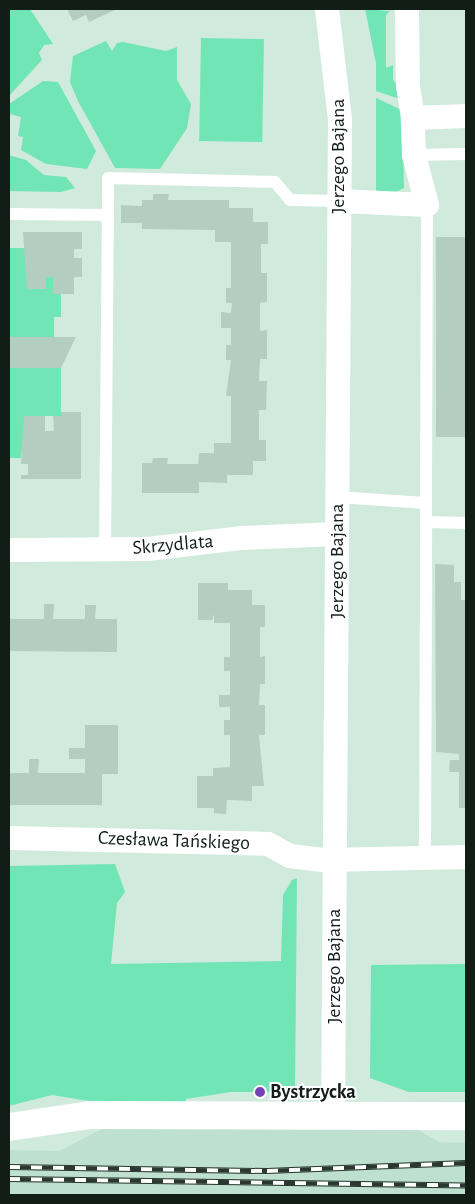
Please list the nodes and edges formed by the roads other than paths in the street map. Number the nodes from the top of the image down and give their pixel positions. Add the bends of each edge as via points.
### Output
1 (327, 9) edge
2 (407, 9) edge
3 (466, 116) edge
4 (413, 118) junction
5 (466, 154) edge
6 (414, 155) junction
7 (339, 202) junction
8 (427, 205) junction
9 (9, 214) edge
10 (108, 215) junction
11 (337, 497) junction
12 (426, 503) junction
13 (426, 522) junction
14 (466, 523) edge
15 (337, 534) junction
16 (9, 550) edge
17 (106, 550) junction
18 (9, 838) edge
19 (466, 857) edge
20 (425, 858) junction
21 (335, 860) junction
22 (334, 1114) junction
23 (466, 1116) edge
24 (9, 1127) edge

1 - 7 street, Jerzego Bajana via 338,79
2 - 4 street via 408,86
3 - 4 street
4 - 6 street
5 - 6 lane
6 - 8 street
7 - 8 street
7 - 10 lane via 290,200 275,182 108,178
7 - 11 street, Jerzego Bajana
8 - 12 lane
9 - 10 lane
10 - 17 lane
11 - 12 lane
11 - 15 street, Jerzego Bajana
12 - 13 lane
13 - 14 lane
13 - 20 lane
15 - 17 street, Skrzydlata
15 - 21 street, Jerzego Bajana
16 - 17 street, Skrzydlata
18 - 21 street, Czesława Tańskiego via 268,844 290,856
19 - 20 street, Czesława Tańskiego
20 - 21 street, Czesława Tańskiego
21 - 22 street, Jerzego Bajana
22 - 23 street
22 - 24 street via 90,1115

